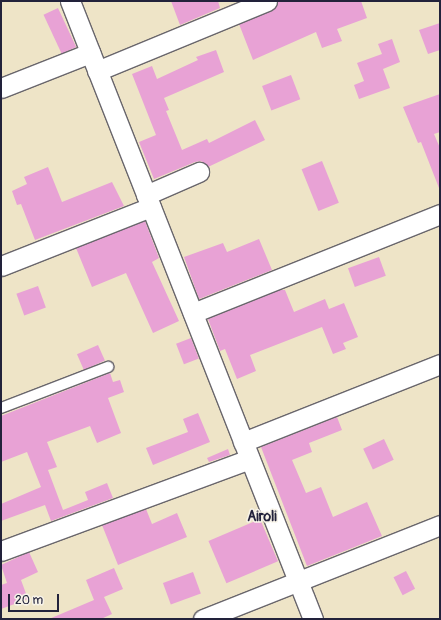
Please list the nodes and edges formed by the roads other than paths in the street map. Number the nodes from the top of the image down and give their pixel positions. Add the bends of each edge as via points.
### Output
1 (70, 1) edge
2 (267, 1) edge
3 (94, 62) junction
4 (1, 88) edge
5 (199, 172) dead end
6 (148, 201) junction
7 (440, 214) edge
8 (1, 266) edge
9 (192, 312) junction
10 (440, 364) edge
11 (108, 367) dead end
12 (1, 408) edge
13 (247, 450) junction
14 (440, 525) edge
15 (1, 551) edge
16 (298, 581) junction
17 (203, 619) edge
18 (313, 619) edge

1 - 3 street
2 - 3 street
3 - 4 street
3 - 6 street
5 - 6 street
6 - 8 street
6 - 9 street
7 - 9 street
9 - 13 street
10 - 13 street
11 - 12 lane
13 - 15 street
13 - 16 street
14 - 16 street
16 - 17 street
16 - 18 street

